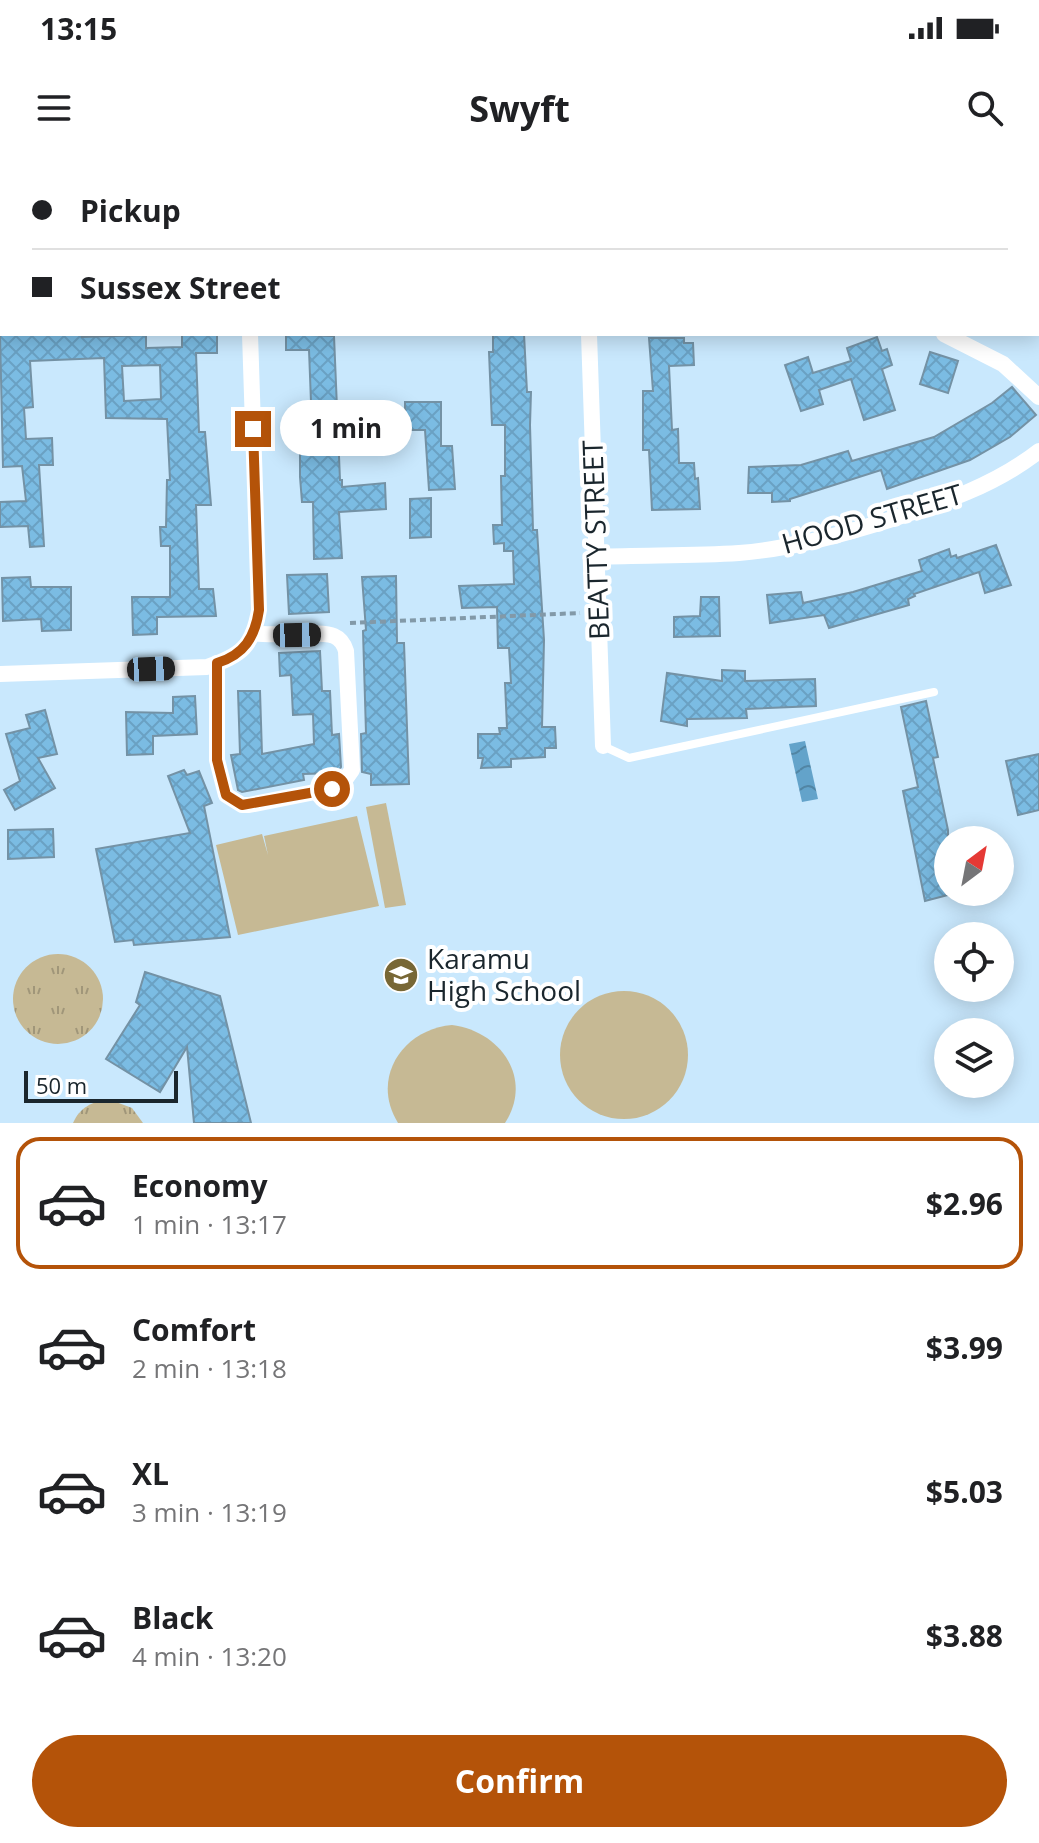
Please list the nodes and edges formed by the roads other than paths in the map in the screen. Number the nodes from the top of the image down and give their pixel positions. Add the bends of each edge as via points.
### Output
1 (250, 336) edge
2 (589, 336) edge
3 (948, 336) edge
4 (1039, 397) edge
5 (1039, 451) edge
6 (598, 557) junction
7 (253, 633) junction
8 (217, 663) junction
9 (0, 674) edge
10 (934, 692) dead end
11 (603, 746) joint

1 - 7 street via 259,610
2 - 6 street, BEATTY STREET
3 - 4 street via 1003,364
5 - 6 street, HOOD STREET via 983,486 826,538 739,553
6 - 11 street, BEATTY STREET
7 - 8 street via 237,655
7 - 8 street via 331,635 343,642 352,770 340,787 249,805 226,795 217,760
8 - 9 street
10 - 11 lane via 629,758

